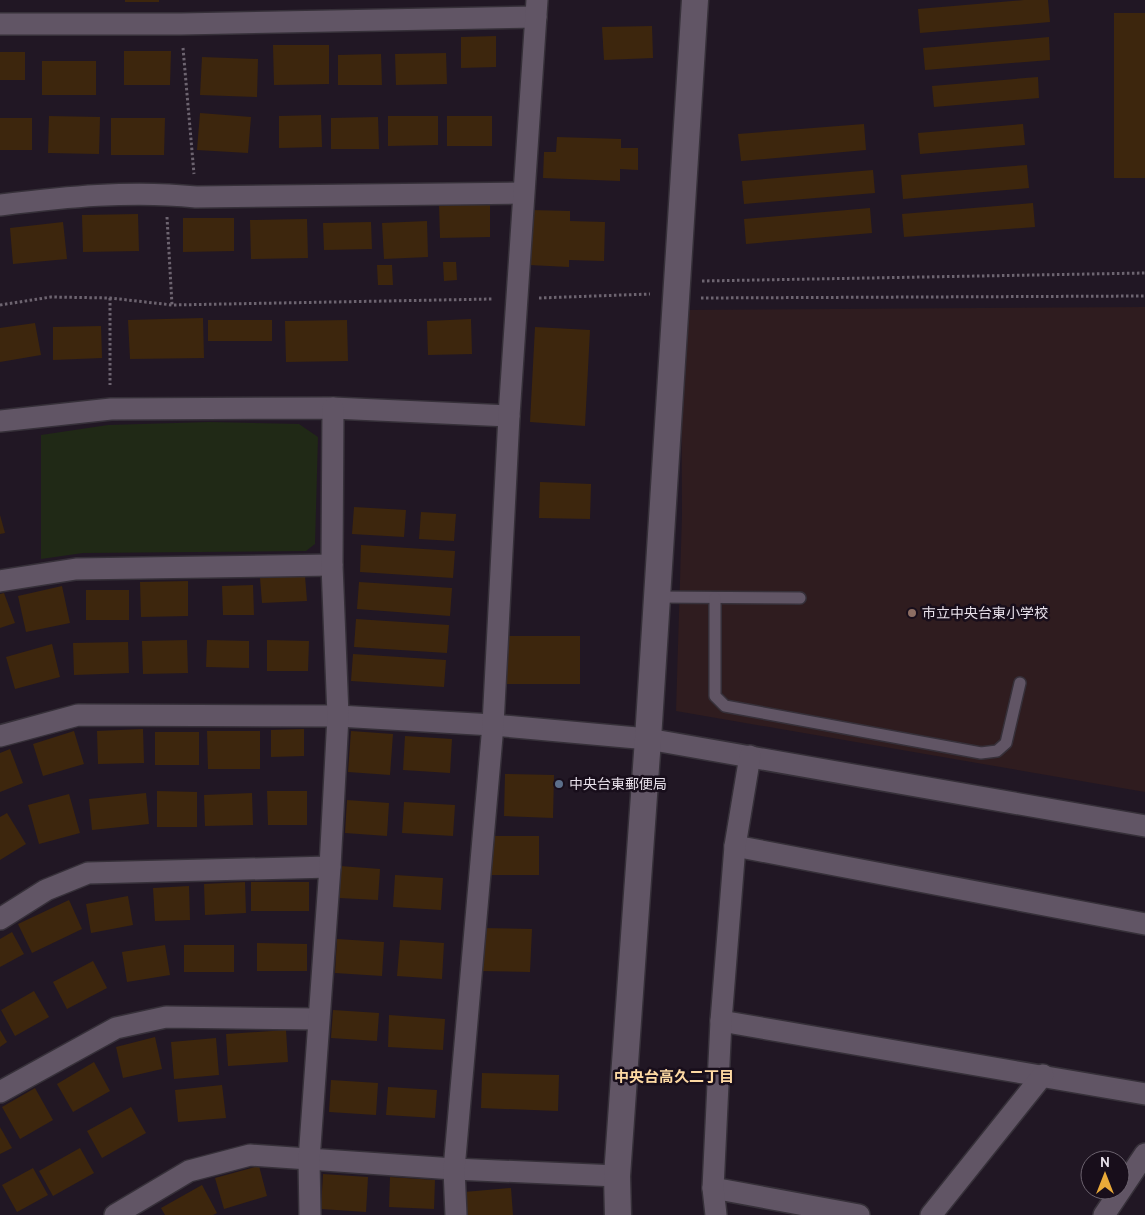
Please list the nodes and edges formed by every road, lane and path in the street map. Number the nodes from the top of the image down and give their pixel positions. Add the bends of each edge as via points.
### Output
1 (695, 0) edge
2 (536, 8) edge
3 (0, 24) edge
4 (181, 24) junction
5 (523, 193) junction
6 (166, 194) junction
7 (196, 197) junction
8 (0, 204) edge
9 (1145, 274) edge
10 (676, 292) junction
11 (1145, 296) edge
12 (110, 298) junction
13 (517, 299) junction
14 (0, 305) edge
15 (172, 305) junction
16 (333, 408) junction
17 (111, 409) junction
18 (508, 416) junction
19 (0, 421) edge
20 (332, 565) junction
21 (0, 581) edge
22 (656, 597) junction
23 (715, 598) junction
24 (800, 598) dead end
25 (1020, 683) dead end
26 (338, 716) junction
27 (493, 725) junction
28 (0, 736) edge
29 (648, 739) junction
30 (750, 756) junction
31 (1145, 826) edge
32 (735, 846) junction
33 (330, 866) junction
34 (0, 919) edge
35 (1145, 924) edge
36 (318, 1019) junction
37 (721, 1021) junction
38 (1043, 1074) junction
39 (0, 1092) edge
40 (1145, 1094) edge
41 (1145, 1154) edge
42 (309, 1160) junction
43 (454, 1169) junction
44 (617, 1176) junction
45 (713, 1188) junction
46 (114, 1215) edge
47 (310, 1215) edge
48 (456, 1215) edge
49 (618, 1215) edge
50 (716, 1215) edge
51 (859, 1215) edge
52 (931, 1215) edge
53 (1104, 1215) edge

1 - 10 street
2 - 4 street
2 - 5 street
3 - 4 street
4 - 7 path
5 - 7 street
5 - 13 street
6 - 7 street
6 - 8 street via 76,196
6 - 15 path
9 - 10 path via 704,280
10 - 11 path via 705,299
10 - 13 path
10 - 22 street
12 - 14 path via 51,297
12 - 15 path
12 - 17 path
13 - 15 path
13 - 18 street
16 - 17 street
16 - 18 street
16 - 20 street
17 - 19 street
18 - 27 street
20 - 21 street via 76,570
20 - 26 street
22 - 23 lane
22 - 29 street
23 - 24 lane
23 - 25 lane via 715,696 725,706 981,753 997,751 1006,742
26 - 27 street
26 - 28 street via 78,714
26 - 33 street
27 - 29 street
27 - 43 street
29 - 30 street
29 - 44 street
30 - 31 street
30 - 32 street
32 - 35 street
32 - 37 street
33 - 34 street via 88,873 46,890
33 - 36 street
36 - 39 street via 166,1017 116,1028
36 - 42 street
37 - 38 street
37 - 45 street
38 - 40 street
38 - 52 street
41 - 53 street
42 - 43 street
42 - 46 street via 250,1155 190,1171
42 - 47 street
43 - 44 street
43 - 48 street
44 - 49 street
45 - 50 street
45 - 51 street

